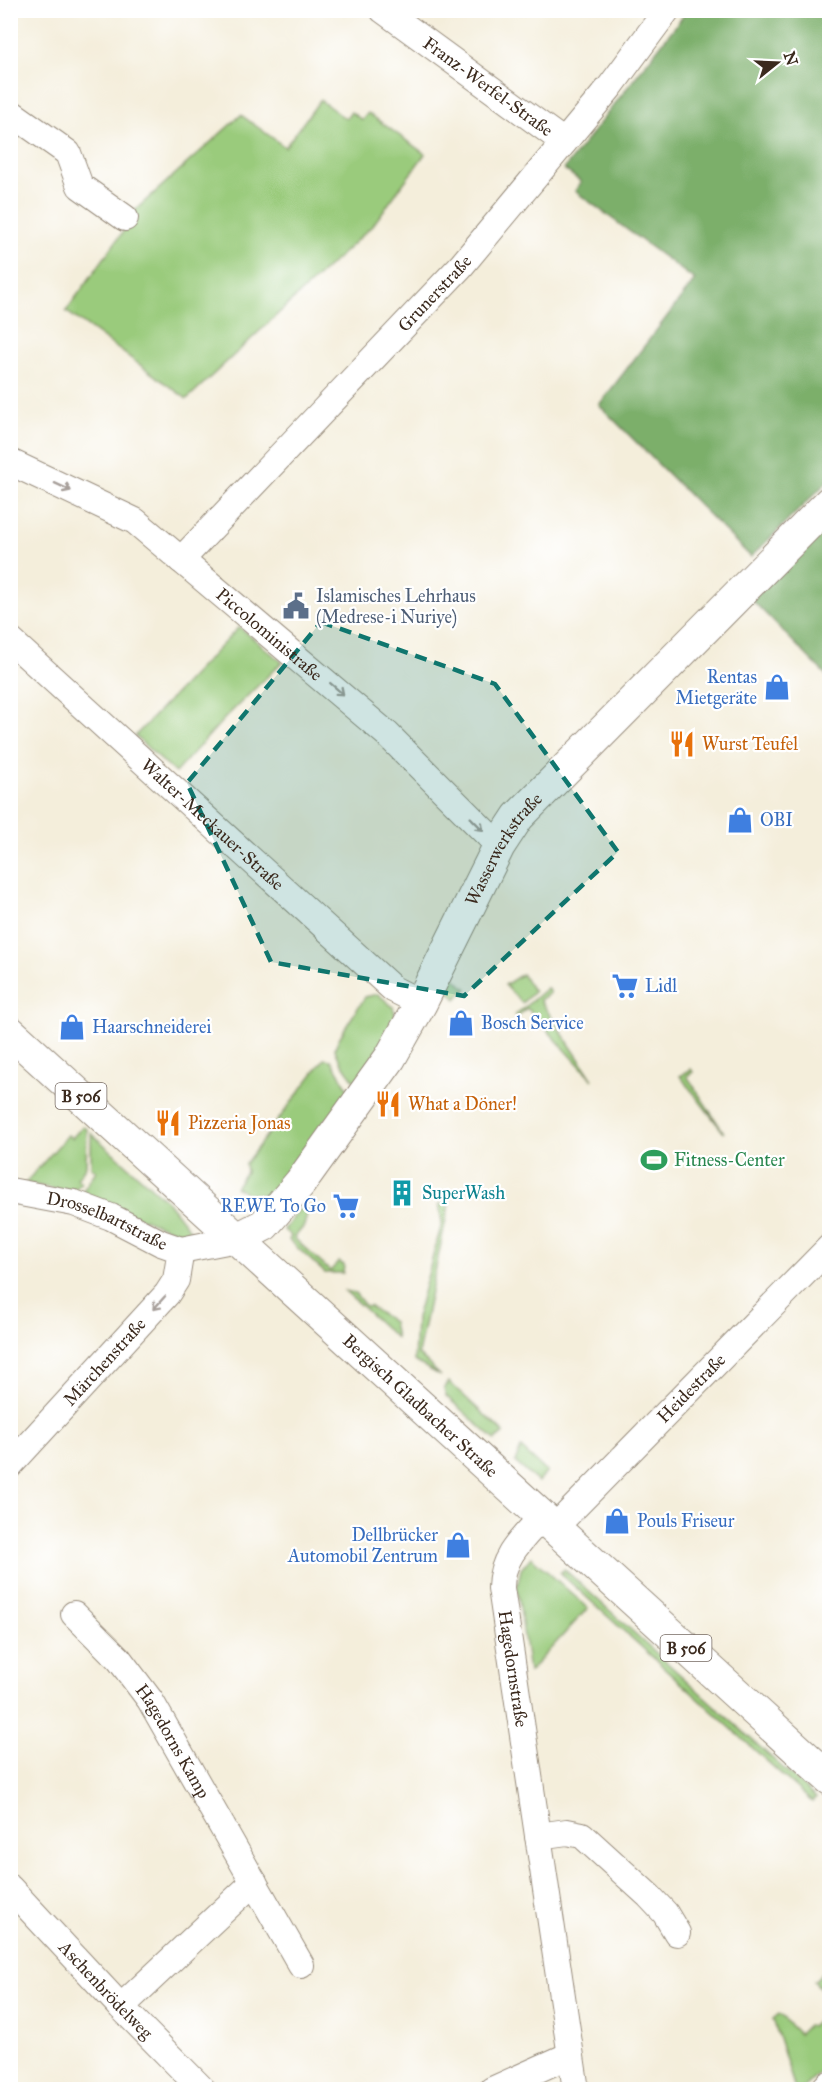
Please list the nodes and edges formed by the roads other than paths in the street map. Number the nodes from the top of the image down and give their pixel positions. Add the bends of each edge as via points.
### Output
1 (383, 10) edge
2 (667, 10) edge
3 (10, 112) edge
4 (564, 142) junction
5 (125, 218) dead end
6 (10, 462) edge
7 (830, 502) edge
8 (181, 560) junction
9 (10, 640) edge
10 (499, 846) junction
11 (421, 1003) junction
12 (10, 1032) edge
13 (10, 1191) edge
14 (237, 1239) junction
15 (830, 1247) edge
16 (181, 1250) junction
17 (10, 1465) edge
18 (548, 1522) junction
19 (74, 1614) dead end
20 (830, 1779) edge
21 (538, 1836) junction
22 (254, 1882) junction
23 (10, 1888) edge
24 (677, 1933) dead end
25 (301, 1965) dead end
26 (121, 2007) junction
27 (570, 2055) junction
28 (203, 2090) edge
29 (492, 2090) edge
30 (576, 2090) edge

1 - 4 street, Franz-Werfel-Straße
2 - 4 street, Grunerstraße
3 - 5 street via 68,153 80,186
4 - 8 street, Grunerstraße via 461,267
6 -> 8 street, Piccoloministraße via 127,516
7 - 10 main road, Wasserwerkstraße via 543,790
8 -> 10 street, Piccoloministraße via 387,734
9 - 11 street, Walter-Meckauer-Straße via 393,989
10 - 11 main road, Wasserwerkstraße
11 - 14 main road, Wasserwerkstraße via 390,1058 300,1183 264,1225
12 - 14 main road, Bergisch Gladbacher Straße / B 506
13 - 16 street, Drosselbartstraße via 74,1203
14 - 16 street, Drosselbartstraße
14 - 18 main road, Bergisch Gladbacher Straße / B 506
15 - 18 street, Heidestraße
16 -> 17 street, Märchenstraße via 176,1280 167,1294
18 - 20 main road, Bergisch Gladbacher Straße / B 506
18 - 21 street, Hagedornstraße via 512,1551 501,1574
19 - 22 street, Hagedorns Kamp via 119,1659 150,1700
21 - 24 street via 567,1832 582,1835 649,1896
21 - 27 street, Hagedornstraße
22 - 25 street, Hagedorns Kamp
22 - 26 street
23 - 26 street, Aschenbrödelweg
26 - 28 street, Aschenbrödelweg
27 - 29 street
27 - 30 street, Hagedornstraße

